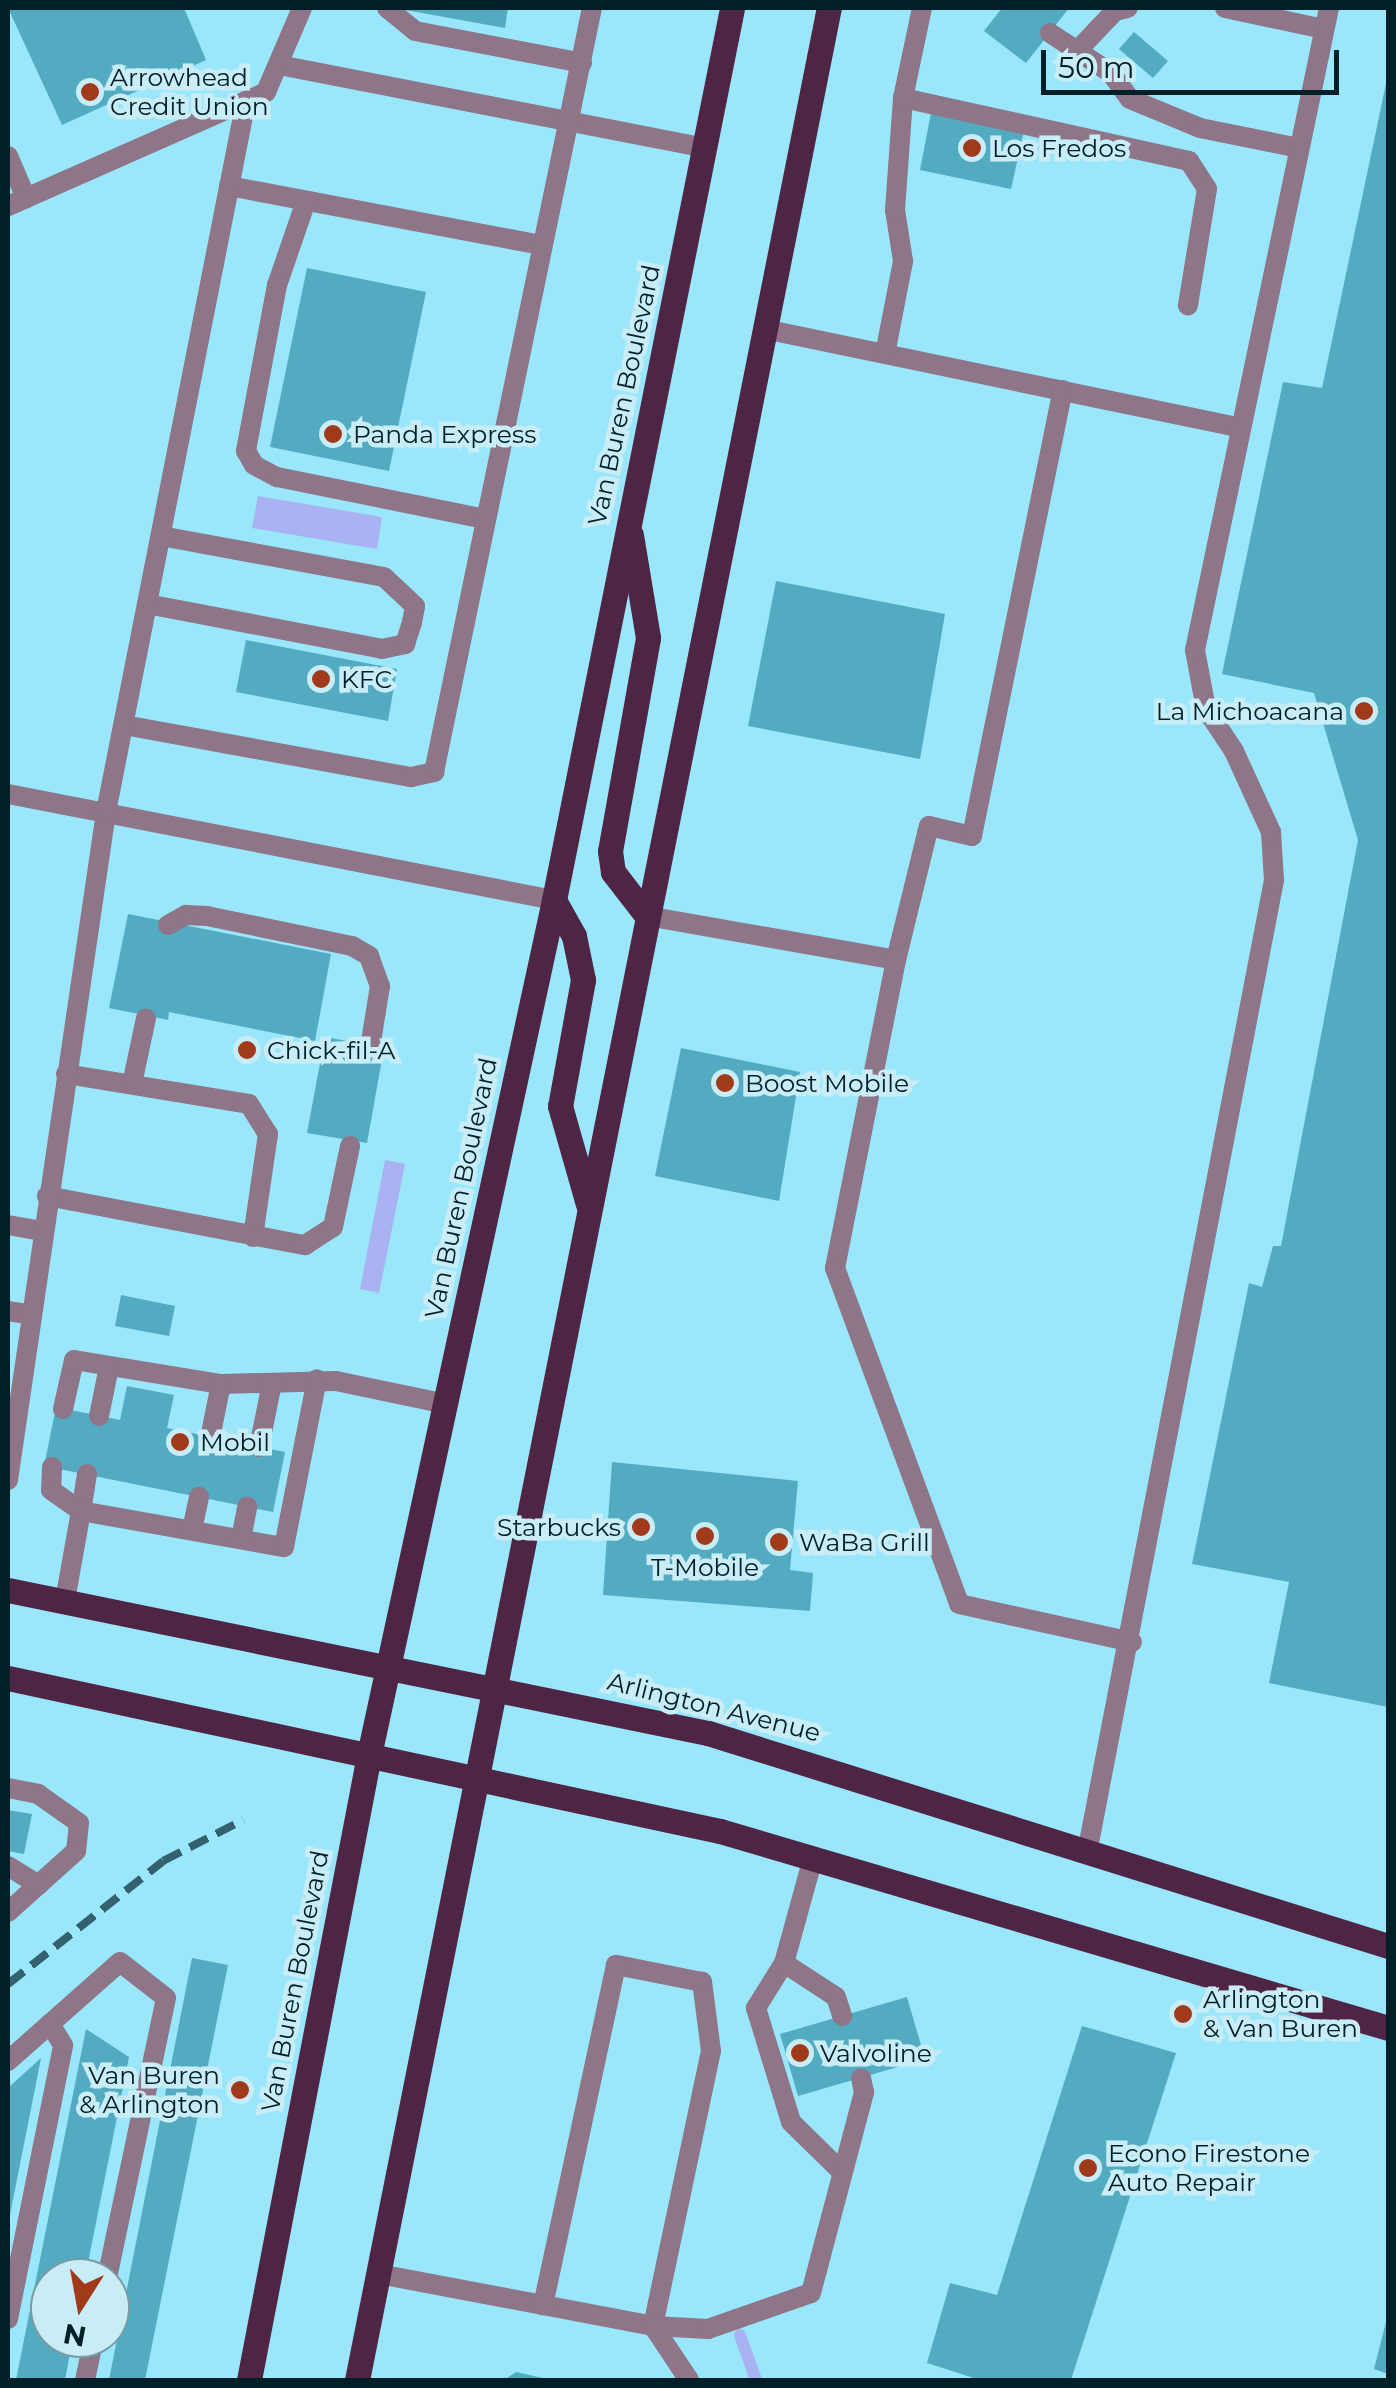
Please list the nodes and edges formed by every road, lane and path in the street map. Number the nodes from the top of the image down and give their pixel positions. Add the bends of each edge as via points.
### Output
1 (302, 8) edge
2 (387, 8) edge
3 (592, 8) edge
4 (732, 8) edge
5 (829, 8) edge
6 (922, 8) edge
7 (1128, 8) edge
8 (1225, 8) edge
9 (1328, 8) edge
10 (1324, 29) junction
11 (1050, 33) dead end
12 (1078, 51) junction
13 (582, 64) junction
14 (280, 65) junction
15 (903, 98) junction
16 (246, 102) junction
17 (571, 122) junction
18 (706, 148) junction
19 (1299, 148) junction
20 (8, 156) edge
21 (230, 186) junction
22 (306, 201) junction
23 (17, 202) edge
24 (541, 245) junction
25 (1188, 305) dead end
26 (764, 329) junction
27 (886, 354) junction
28 (1063, 390) junction
29 (1241, 428) junction
30 (486, 519) junction
31 (628, 520) junction
32 (161, 536) junction
33 (148, 604) junction
34 (124, 724) junction
35 (8, 794) edge
36 (106, 812) junction
37 (554, 900) junction
38 (648, 916) junction
39 (168, 925) dead end
40 (896, 960) junction
41 (146, 1018) dead end
42 (370, 1048) dead end
43 (66, 1074) junction
44 (132, 1084) junction
45 (350, 1146) dead end
46 (47, 1196) junction
47 (590, 1208) junction
48 (8, 1225) edge
49 (42, 1231) junction
50 (253, 1237) junction
51 (8, 1311) edge
52 (32, 1315) junction
53 (109, 1366) junction
54 (317, 1379) junction
55 (272, 1383) junction
56 (222, 1384) junction
57 (15, 1387) edge
58 (446, 1404) junction
59 (63, 1409) dead end
60 (99, 1416) dead end
61 (210, 1438) dead end
62 (259, 1447) dead end
63 (52, 1468) dead end
64 (88, 1474) dead end
65 (8, 1480) edge
66 (199, 1497) dead end
67 (247, 1507) dead end
68 (81, 1511) junction
69 (192, 1530) junction
70 (241, 1539) junction
71 (8, 1590) edge
72 (64, 1601) junction
73 (1132, 1642) junction
74 (390, 1665) junction
75 (8, 1678) edge
76 (496, 1686) junction
77 (369, 1755) junction
78 (480, 1780) junction
79 (8, 1788) edge
80 (1088, 1848) junction
81 (814, 1858) junction
82 (8, 1866) edge
83 (38, 1885) junction
84 (8, 1912) edge
85 (1388, 1946) edge
86 (784, 1963) junction
87 (842, 2016) dead end
88 (50, 2024) junction
89 (1388, 2028) edge
90 (8, 2061) edge
91 (861, 2078) dead end
92 (840, 2170) junction
93 (111, 2258) edge
94 (379, 2274) junction
95 (543, 2305) junction
96 (8, 2319) edge
97 (653, 2326) junction
98 (249, 2380) edge
99 (357, 2380) edge
100 (689, 2380) edge

1 - 14 lane
2 - 13 lane via 415,31
3 - 13 lane
4 - 18 main road, Van Buren Boulevard
5 - 26 main road
6 - 15 lane
7 - 12 lane via 1114,10
8 - 10 lane
9 - 10 lane
10 - 19 lane
11 - 12 lane
12 - 19 lane via 1111,73 1130,98 1200,128
13 - 17 lane
14 - 16 lane via 266,92
14 - 17 lane
15 - 25 lane via 1189,161 1207,189
15 - 27 lane via 896,210 904,261
16 - 21 lane
16 - 23 lane
17 - 18 lane
17 - 24 lane
18 - 31 main road, Van Buren Boulevard
19 - 29 lane
20 - 23 lane
21 - 22 lane
21 - 32 lane
22 - 24 lane
22 - 30 lane via 276,285 246,452 254,465 277,477
24 - 30 lane
26 - 27 lane
26 - 38 main road
27 - 28 lane
28 - 29 lane
28 - 40 lane via 972,836 928,826
29 - 73 lane via 1195,650 1206,709 1271,832 1274,880
30 - 34 lane via 434,772 411,777
31 - 37 main road, Van Buren Boulevard
31 - 38 main road via 648,638 610,851 613,872
32 - 33 lane
32 - 33 lane via 384,578 415,606 412,622 404,644 382,649
33 - 34 lane
34 - 36 lane
35 - 36 lane
36 - 37 lane
36 - 43 lane
37 - 47 main road via 574,936 583,980 560,1106
37 - 58 main road, Van Buren Boulevard
38 - 40 lane
38 - 47 main road
39 - 42 lane via 186,915 207,916 352,946 369,956 380,986
40 - 73 lane via 835,1268 960,1604
41 - 44 lane
43 - 44 lane
43 - 46 lane
44 - 50 lane via 228,1098 264,1117 268,1134
45 - 50 lane via 333,1226 322,1239 305,1245
46 - 49 lane
46 - 50 lane
47 - 76 main road
48 - 49 lane
49 - 52 lane
51 - 52 lane
52 - 57 lane
53 - 56 lane
53 - 59 lane via 74,1360
53 - 60 lane
54 - 55 lane
54 - 58 lane
54 - 70 lane via 284,1547
55 - 56 lane
55 - 62 lane
56 - 61 lane
57 - 65 lane
58 - 74 main road, Van Buren Boulevard
63 - 68 lane via 51,1490
64 - 68 lane
66 - 69 lane
67 - 70 lane
68 - 69 lane
68 - 72 lane
69 - 70 lane
71 - 72 main road, Arlington Avenue
72 - 74 main road, Arlington Avenue
73 - 80 lane
74 - 76 main road, Arlington Avenue
74 - 77 main road, Van Buren Boulevard
75 - 77 main road
76 - 78 main road
76 - 80 main road, Arlington Avenue via 726,1737
77 - 78 main road
77 - 98 main road, Van Buren Boulevard
78 - 81 main road
78 - 94 main road
79 - 83 lane via 38,1794 79,1824 76,1850
80 - 85 main road, Arlington Avenue
81 - 86 lane
81 - 89 main road
82 - 83 lane
83 - 84 lane
86 - 87 lane via 836,1997
86 - 92 lane via 756,2008 791,2122
88 - 90 lane
88 - 93 lane via 120,1962 166,1998
88 - 96 lane via 63,2045
91 - 92 lane via 864,2092
92 - 97 lane via 811,2293 708,2329
94 - 95 lane
94 - 99 main road
95 - 97 lane
95 - 97 lane via 616,1965 702,1982 711,2051
97 - 100 lane

